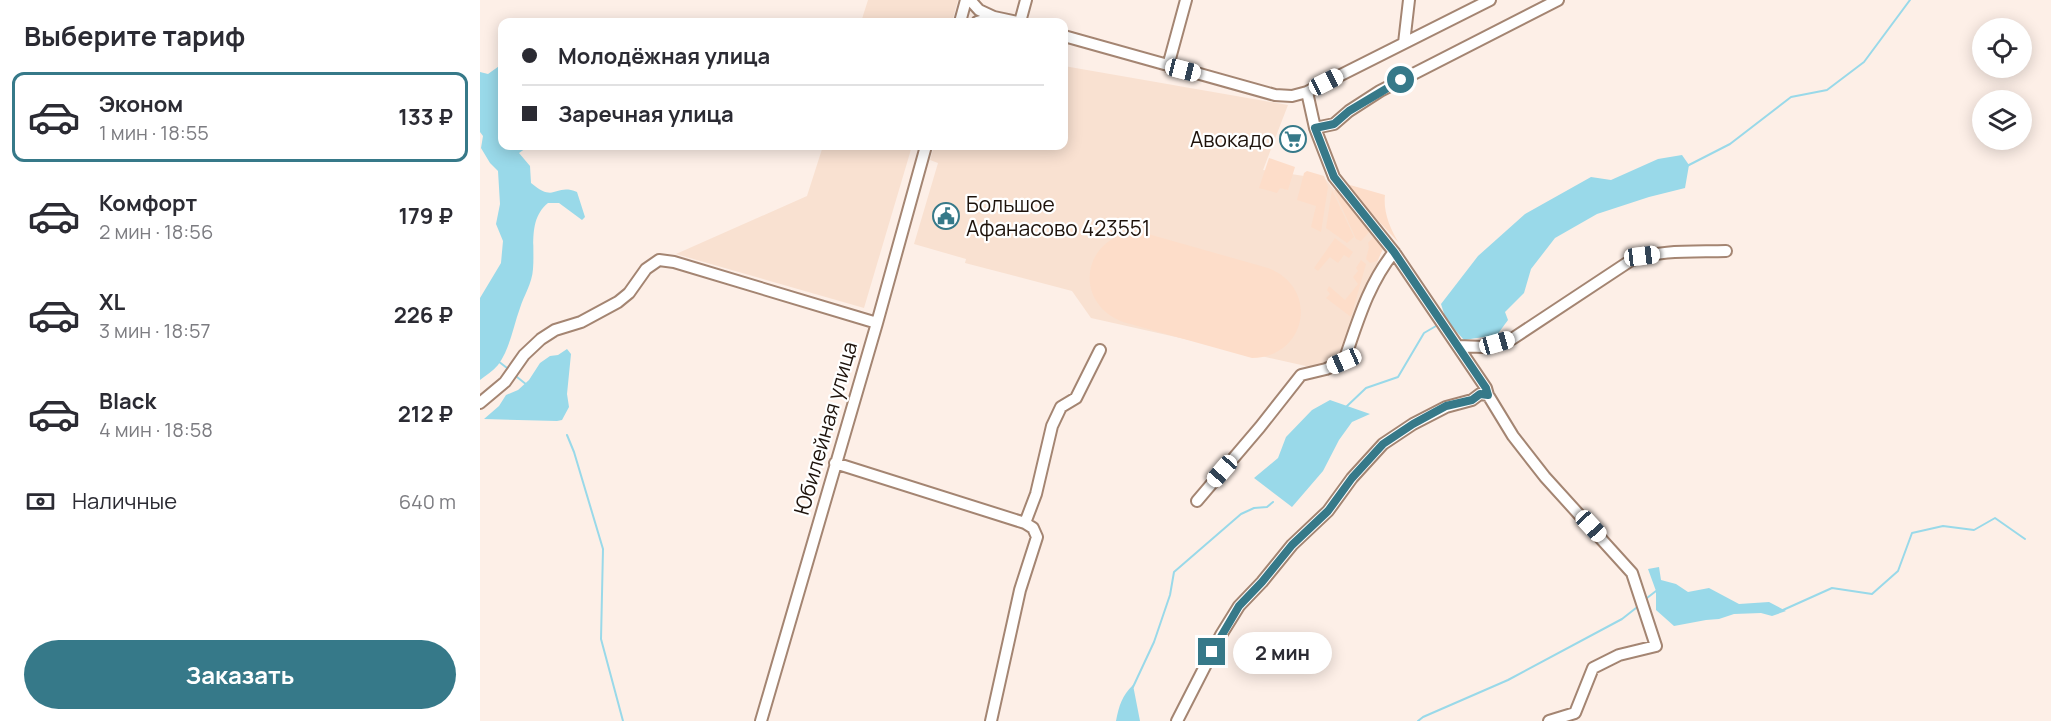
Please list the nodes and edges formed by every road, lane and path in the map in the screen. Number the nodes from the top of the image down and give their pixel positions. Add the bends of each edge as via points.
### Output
1 (968, 0) edge
2 (1026, 0) edge
3 (1186, 0) edge
4 (1409, 0) edge
5 (1490, 0) edge
6 (1558, 0) edge
7 (993, 17) junction
8 (961, 18) edge
9 (990, 18) edge
10 (998, 18) edge
11 (1020, 18) edge
12 (1068, 37) edge
13 (1404, 43) junction
14 (1168, 66) junction
15 (1307, 92) junction
16 (1315, 128) junction
17 (925, 150) edge
18 (1726, 251) dead end
19 (1394, 252) junction
20 (877, 322) junction
21 (1459, 346) junction
22 (1100, 350) dead end
23 (1488, 395) junction
24 (480, 403) edge
25 (835, 464) junction
26 (1197, 501) dead end
27 (1025, 523) junction
28 (761, 721) edge
29 (991, 721) edge
30 (1177, 721) edge
31 (1549, 721) edge

1 - 7 street
1 - 8 street
2 - 11 street
3 - 14 street
4 - 13 street
5 - 13 street
6 - 16 street via 1380,91 1334,124
7 - 9 street
7 - 10 street
12 - 14 street
13 - 15 street
14 - 15 street via 1275,95
15 - 16 street
16 - 19 street via 1334,177
17 - 20 street, Юбилейная улица
18 - 21 street via 1642,256 1512,339 1483,347
19 - 21 street
19 - 26 street via 1361,309 1344,361 1301,375
20 - 24 street via 659,260 646,269 618,303 541,339 505,382
20 - 25 street, Юбилейная улица
21 - 23 street
22 - 27 street via 1076,398 1061,407 1052,426
23 - 30 street via 1446,406 1383,444 1328,511 1292,545 1239,606
23 - 31 street via 1545,477 1632,573 1656,646 1619,655 1593,668 1575,713
25 - 27 street
25 - 28 street, Юбилейная улица
27 - 29 street via 1034,528 1037,537 1020,590

